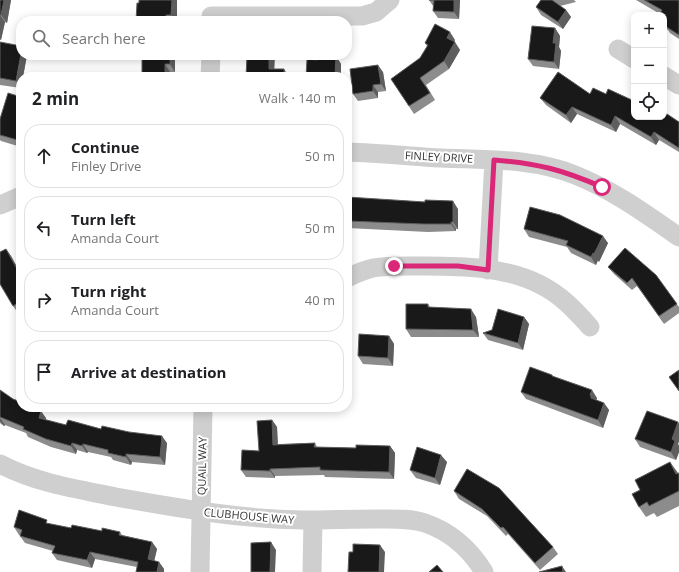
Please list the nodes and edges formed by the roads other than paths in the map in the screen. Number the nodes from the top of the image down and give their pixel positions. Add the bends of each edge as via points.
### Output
1 (390, 0) edge
2 (212, 12) edge
3 (618, 49) dead end
4 (631, 57) edge
5 (210, 60) edge
6 (210, 72) edge
7 (667, 78) edge
8 (679, 85) edge
9 (352, 152) edge
10 (494, 160) junction
11 (16, 199) edge
12 (0, 205) edge
13 (679, 237) edge
14 (488, 270) junction
15 (352, 275) edge
16 (590, 327) dead end
17 (203, 412) edge
18 (0, 464) edge
19 (201, 512) junction
20 (313, 520) junction
21 (200, 572) edge
22 (312, 572) edge
23 (484, 572) edge

1 - 2 street via 376,12 362,16
3 - 4 street
5 - 6 street
7 - 8 street
9 - 10 street, FINLEY DRIVE
10 - 13 street, FINLEY DRIVE via 522,162 574,175 602,187 649,215
10 - 14 street
11 - 12 street
14 - 15 street via 458,266 394,266 372,268
14 - 16 street via 519,277 558,295
17 - 19 street, QUAIL WAY
18 - 19 street, CLUBHOUSE WAY via 60,486
19 - 20 street, CLUBHOUSE WAY
19 - 21 street, QUAIL WAY
20 - 22 street
20 - 23 street, CLUBHOUSE WAY via 405,519 424,523 443,530 459,541 473,555

